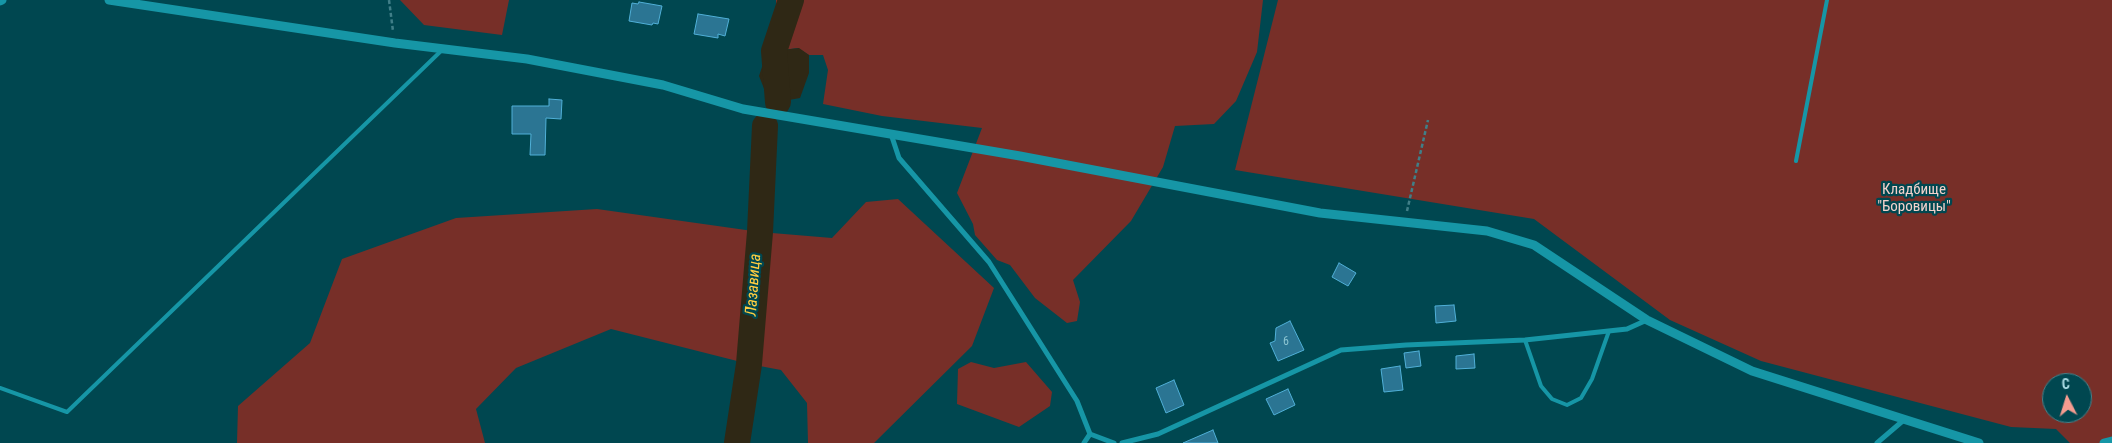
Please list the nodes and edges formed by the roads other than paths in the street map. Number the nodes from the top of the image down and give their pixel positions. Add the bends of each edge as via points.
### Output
1 (109, 0) edge
2 (1827, 0) edge
3 (442, 49) junction
4 (891, 134) junction
5 (1796, 161) dead end
6 (1647, 320) junction
7 (1609, 331) junction
8 (1525, 340) junction
9 (0, 388) edge
10 (1905, 418) junction
11 (1090, 434) junction
12 (2112, 441) edge
13 (1084, 443) edge
14 (1114, 443) edge
15 (1122, 443) edge
16 (1877, 443) edge
17 (1979, 443) edge
18 (2104, 443) edge

1 - 3 street
2 - 5 lane
3 - 4 street via 527,59 663,85 743,109
3 - 9 lane via 67,412
4 - 6 street via 1320,213 1487,231 1534,245
4 - 11 street via 899,158 989,262 1077,401
6 - 7 street
6 - 10 street via 1752,371
7 - 8 street
7 - 8 lane via 1592,379 1581,398 1567,405 1552,399 1541,386
8 - 15 street via 1341,350 1158,434
10 - 16 street
10 - 17 street
11 - 13 street
11 - 14 street
12 - 18 street

